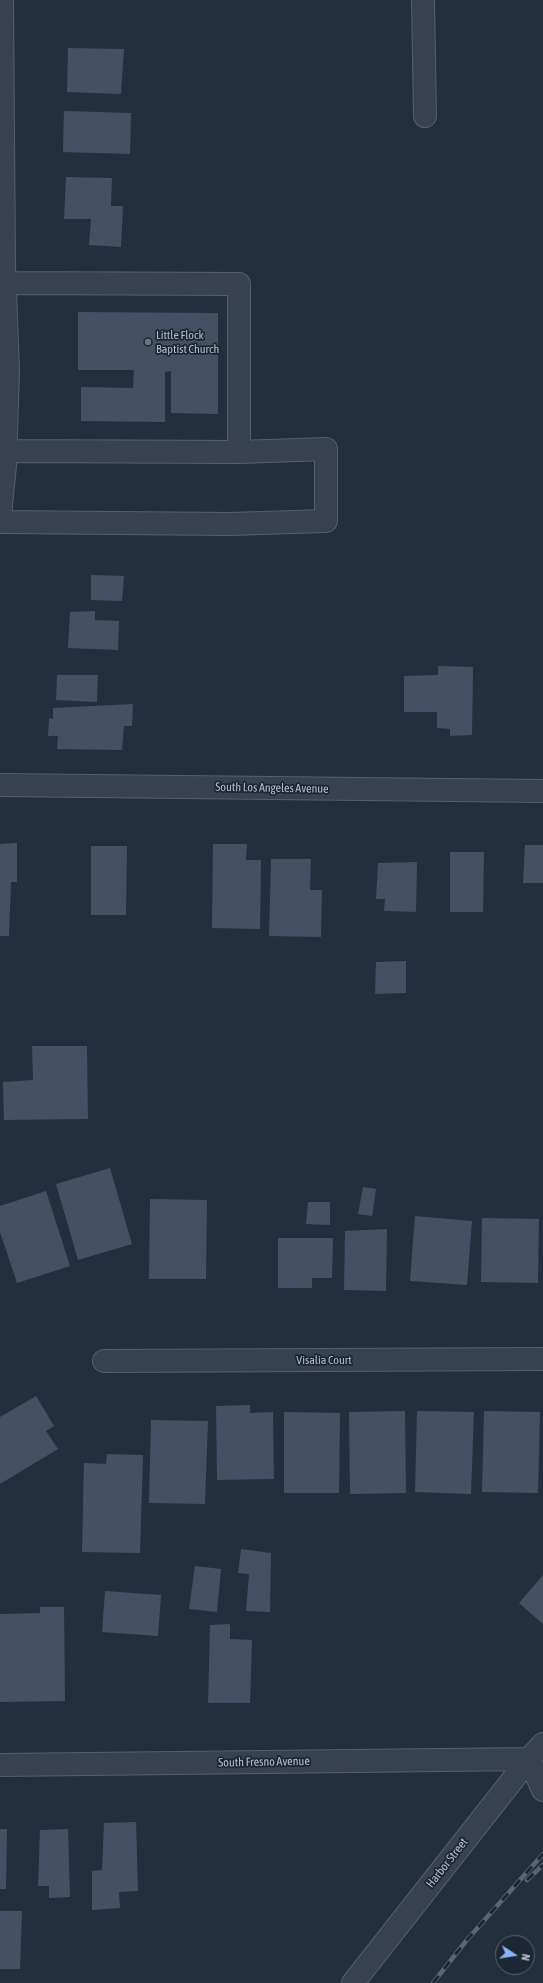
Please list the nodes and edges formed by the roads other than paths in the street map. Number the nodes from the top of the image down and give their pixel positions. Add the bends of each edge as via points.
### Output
1 (2, 0) edge
2 (423, 0) edge
3 (425, 116) dead end
4 (3, 271) edge
5 (6, 451) junction
6 (239, 452) junction
7 (0, 515) edge
8 (0, 522) edge
9 (0, 785) edge
10 (543, 791) edge
11 (543, 1359) edge
12 (104, 1360) dead end
13 (536, 1752) edge
14 (0, 1765) edge
15 (543, 1790) edge
16 (353, 1983) edge

1 - 4 street
2 - 3 street
4 - 5 street via 8,371
4 - 6 street via 239,284
5 - 6 street
5 - 7 street
6 - 8 street via 326,449 326,521 230,524
9 - 10 street, South Los Angeles Avenue
11 - 12 street, Visalia Court
13 - 14 street, South Fresno Avenue
13 - 15 street
13 - 16 street, Harbor Street

